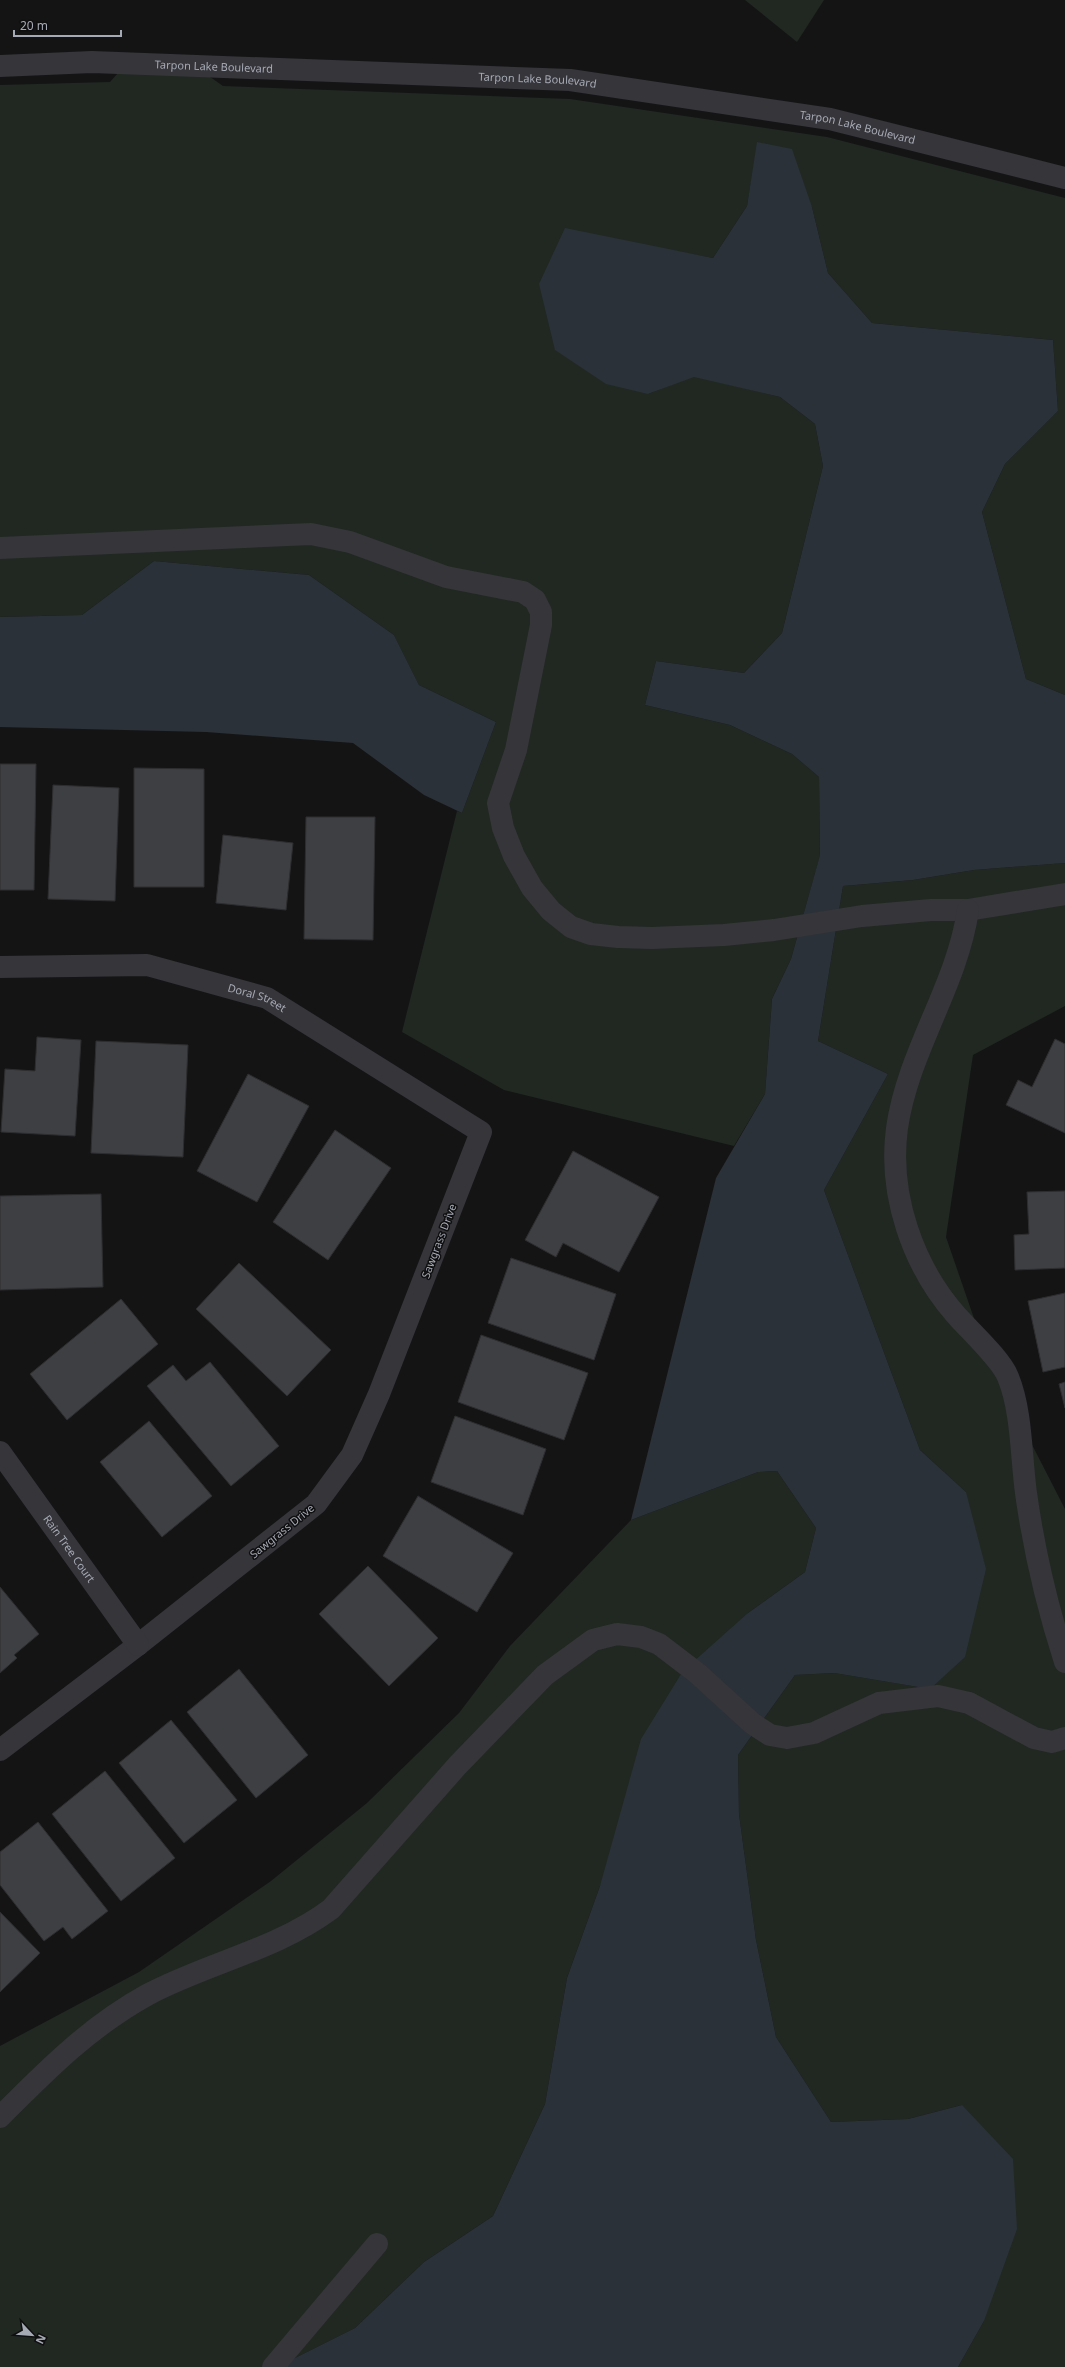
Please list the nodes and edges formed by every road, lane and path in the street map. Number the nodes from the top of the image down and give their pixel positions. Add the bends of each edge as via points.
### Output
1 (0, 66) edge
2 (1065, 178) edge
3 (0, 548) edge
4 (1065, 894) edge
5 (968, 910) junction
6 (0, 967) edge
7 (481, 1132) joint
8 (0, 1452) edge
9 (138, 1645) junction
10 (1065, 1662) edge
11 (1065, 1738) edge
12 (0, 1750) edge
13 (0, 2117) edge
14 (377, 2244) dead end
15 (273, 2367) edge

1 - 2 street, Tarpon Lake Boulevard via 92,62 570,80 830,119
3 - 5 street via 311,534 350,542 446,577 524,592 535,600 541,612 542,625 516,750 498,803 503,828 514,856 532,888 551,911 571,926 591,934 652,938 774,930 862,916 931,910
4 - 5 street
5 - 10 street via 964,936 953,969 908,1082 897,1129 896,1171 905,1224 922,1265 944,1302 1008,1376 1015,1403 1033,1541 1050,1615
6 - 7 street, Doral Street via 147,965 267,998
7 - 9 street, Sawgrass Drive via 379,1394 352,1455 316,1504
8 - 9 street, Rain Tree Court
9 - 12 street, Sawgrass Drive
11 - 13 street via 1052,1742 1034,1738 969,1703 938,1696 879,1703 814,1733 787,1738 770,1734 753,1724 697,1673 659,1644 641,1637 617,1634 592,1640 545,1675 452,1772 331,1909 308,1926 183,1978 112,2016 70,2048
14 - 15 street

